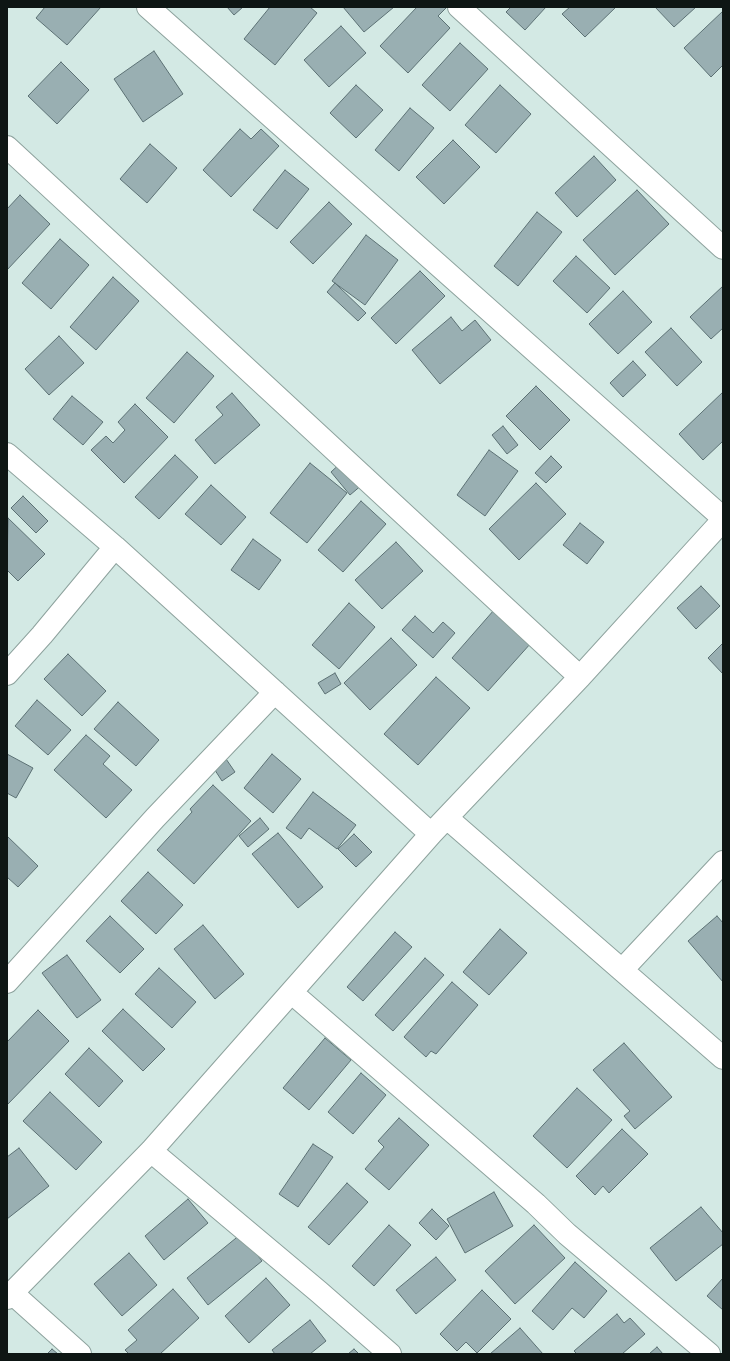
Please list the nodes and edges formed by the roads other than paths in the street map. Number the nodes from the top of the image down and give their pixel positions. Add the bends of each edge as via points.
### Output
1 (148, 7) edge
2 (460, 7) edge
3 (7, 147) edge
4 (723, 248) edge
5 (7, 454) edge
6 (723, 519) edge
7 (115, 547) junction
8 (7, 674) edge
9 (580, 677) junction
10 (275, 692) junction
11 (447, 818) junction
12 (431, 834) junction
13 (723, 862) edge
14 (622, 970) junction
15 (7, 982) edge
16 (292, 993) junction
17 (723, 1058) edge
18 (151, 1151) junction
19 (9, 1296) edge
20 (80, 1354) edge
21 (390, 1354) edge
22 (709, 1354) edge

1 - 6 street
2 - 4 street
3 - 9 street
5 - 7 street
6 - 9 street
7 - 8 street
7 - 10 street
9 - 11 street
10 - 12 street
10 - 15 street
11 - 12 street
11 - 14 street
12 - 16 street
13 - 14 street
14 - 17 street
16 - 18 street
16 - 22 street via 536,1204 567,1234
18 - 19 street
18 - 21 street
19 - 20 street

